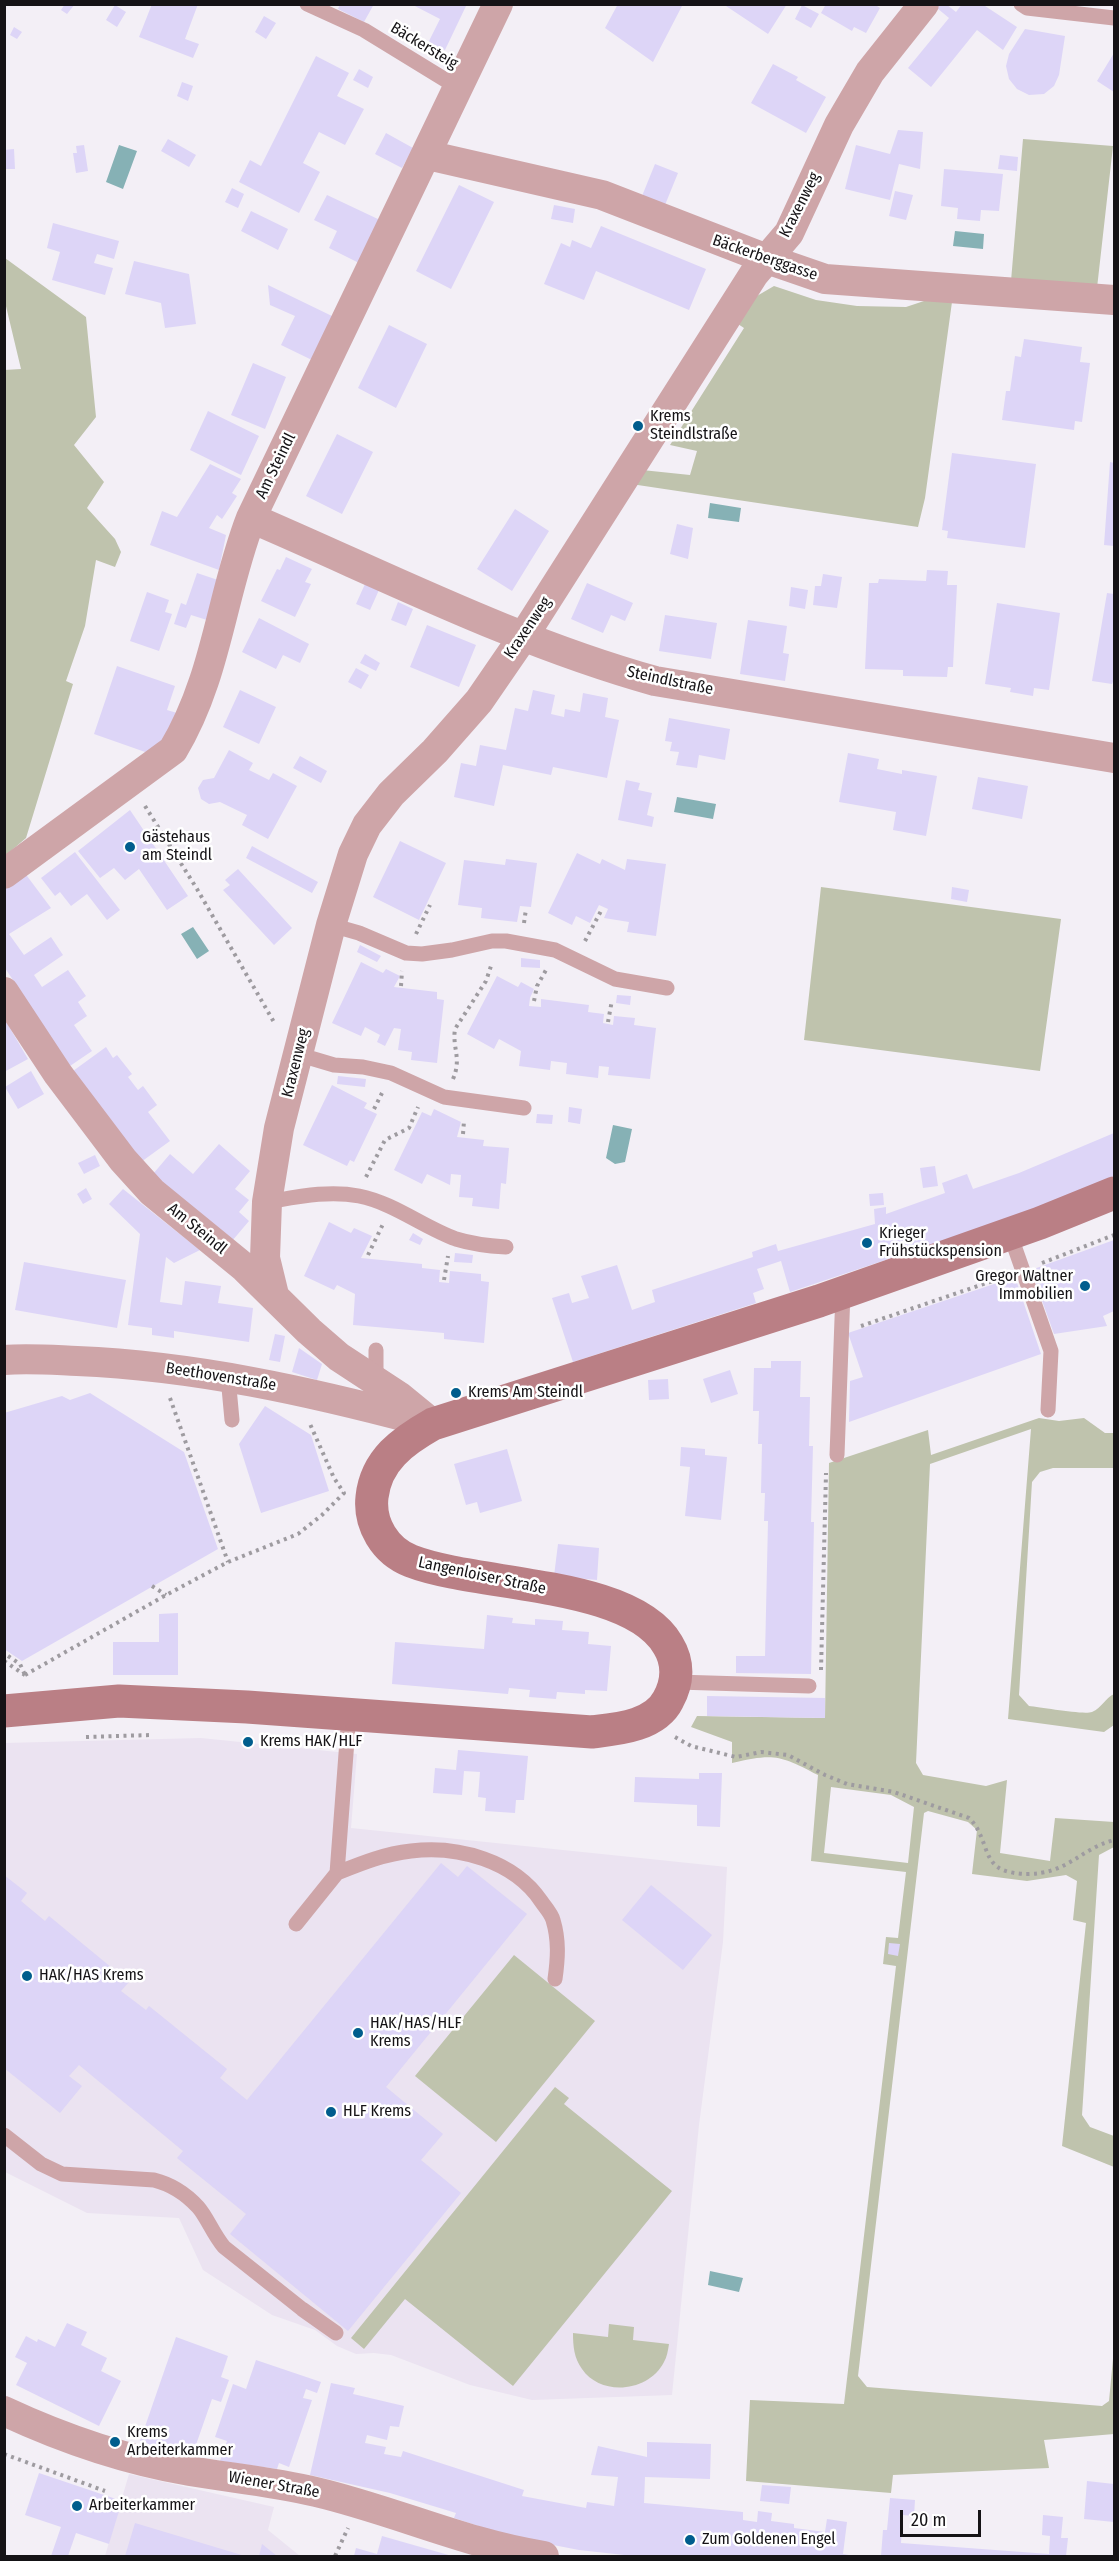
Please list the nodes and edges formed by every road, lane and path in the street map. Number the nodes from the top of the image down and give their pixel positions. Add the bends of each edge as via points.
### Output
1 (308, 4) edge
2 (498, 4) edge
3 (924, 4) edge
4 (1021, 4) edge
5 (1114, 18) edge
6 (457, 87) junction
7 (427, 155) junction
8 (767, 260) junction
9 (1114, 300) edge
10 (251, 518) junction
11 (523, 637) junction
12 (1114, 758) edge
13 (130, 783) junction
14 (4, 874) edge
15 (601, 911) dead end
16 (331, 925) junction
17 (492, 941) junction
18 (555, 950) junction
19 (575, 961) junction
20 (667, 988) dead end
21 (4, 992) edge
22 (534, 1001) dead end
23 (297, 1054) junction
24 (426, 1090) junction
25 (444, 1097) junction
26 (524, 1108) dead end
27 (1114, 1193) edge
28 (357, 1196) junction
29 (267, 1202) junction
30 (392, 1208) junction
31 (1010, 1234) junction
32 (1114, 1235) edge
33 (506, 1247) dead end
34 (368, 1255) dead end
35 (1023, 1270) junction
36 (843, 1292) junction
37 (274, 1295) junction
38 (842, 1333) junction
39 (376, 1350) dead end
40 (4, 1360) edge
41 (228, 1377) junction
42 (376, 1383) junction
43 (171, 1401) dead end
44 (1048, 1410) dead end
45 (232, 1420) dead end
46 (303, 1420) dead end
47 (433, 1424) junction
48 (832, 1460) joint
49 (344, 1493) dead end
50 (335, 1501) dead end
51 (228, 1562) junction
52 (152, 1586) dead end
53 (166, 1594) junction
54 (8, 1656) dead end
55 (4, 1661) edge
56 (25, 1675) junction
57 (677, 1682) junction
58 (809, 1686) joint
59 (4, 1712) edge
60 (349, 1714) junction
61 (650, 1718) junction
62 (156, 1735) dead end
63 (77, 1737) dead end
64 (268, 1741) dead end
65 (346, 1749) junction
66 (1114, 1840) edge
67 (337, 1873) junction
68 (297, 1924) dead end
69 (555, 1979) dead end
70 (4, 2135) edge
71 (336, 2332) dead end
72 (4, 2411) edge
73 (4, 2454) edge
74 (105, 2491) dead end
75 (348, 2528) dead end
76 (335, 2556) edge
77 (544, 2556) edge

1 - 6 lane, Bäckersteig via 364,30
2 - 6 street, Am Steindl
3 - 8 street, Kraxenweg via 870,72 839,125 789,233
4 - 5 lane via 1027,8
6 - 7 street, Am Steindl
7 - 8 street, Bäckerberggasse via 602,195
7 - 10 street, Am Steindl
8 - 9 street, Bäckerberggasse via 825,279
8 - 11 street, Kraxenweg via 754,274
10 - 11 street, Steindlstraße
10 - 13 street, Am Steindl via 240,545 209,672 189,723 173,750
11 - 12 street, Steindlstraße via 655,681
11 - 16 street, Kraxenweg via 479,701 367,825 353,854
13 - 14 street, Am Steindl
13 - 23 path via 270,1016
15 - 19 path
16 - 17 lane via 406,953 442,952
16 - 23 street, Kraxenweg
17 - 18 lane
17 - 25 path via 486,981 455,1029 457,1069
18 - 19 lane
18 - 22 path
19 - 20 lane via 615,978
21 - 37 street, Am Steindl via 58,1074 123,1160 153,1192
23 - 24 lane via 334,1065 363,1066 391,1073
23 - 29 street, Kraxenweg
24 - 25 lane
24 - 28 path via 409,1128 385,1140
25 - 26 lane
27 - 31 street, Langenloiser Straße
28 - 29 lane via 328,1193
28 - 30 lane
29 - 37 street, Kraxenweg via 265,1258
30 - 33 lane via 454,1238
30 - 34 path
31 - 35 lane
31 - 36 street, Langenloiser Straße
32 - 35 path
35 - 38 path
35 - 44 lane via 1051,1352
36 - 38 lane
36 - 47 street, Langenloiser Straße
37 - 42 street, Am Steindl via 339,1357
38 - 48 lane
39 - 42 lane
40 - 41 street, Beethovenstraße via 100,1362
41 - 45 lane
41 - 47 street, Beethovenstraße via 296,1389
42 - 47 street, Am Steindl
43 - 51 path
46 - 49 path via 311,1425
47 - 57 street, Langenloiser Straße via 407,1439 386,1458 373,1484 370,1512 381,1539 409,1560 604,1601 632,1613 661,1633 674,1655
48 - 58 path via 821,1674
50 - 51 path via 298,1534
51 - 53 path
52 - 53 path
53 - 56 path
54 - 56 path via 20,1664
55 - 56 path
57 - 58 lane
57 - 61 street via 667,1703
59 - 60 street via 119,1701
60 - 61 street via 592,1732 624,1729
60 - 65 lane
61 - 66 path via 691,1746 736,1757 761,1752 788,1755 847,1784 894,1792 969,1818 978,1826 987,1856 999,1868 1019,1874 1044,1874
62 - 63 path
64 - 65 path
65 - 67 lane
67 - 68 lane
67 - 69 lane via 377,1857 414,1850 453,1851 492,1861 530,1885 553,1918 559,1951
70 - 71 lane via 41,2164 62,2174 168,2183 199,2208 224,2247
72 - 77 street, Wiener Straße via 105,2451 190,2471 315,2492 489,2545
73 - 74 path
75 - 76 path

